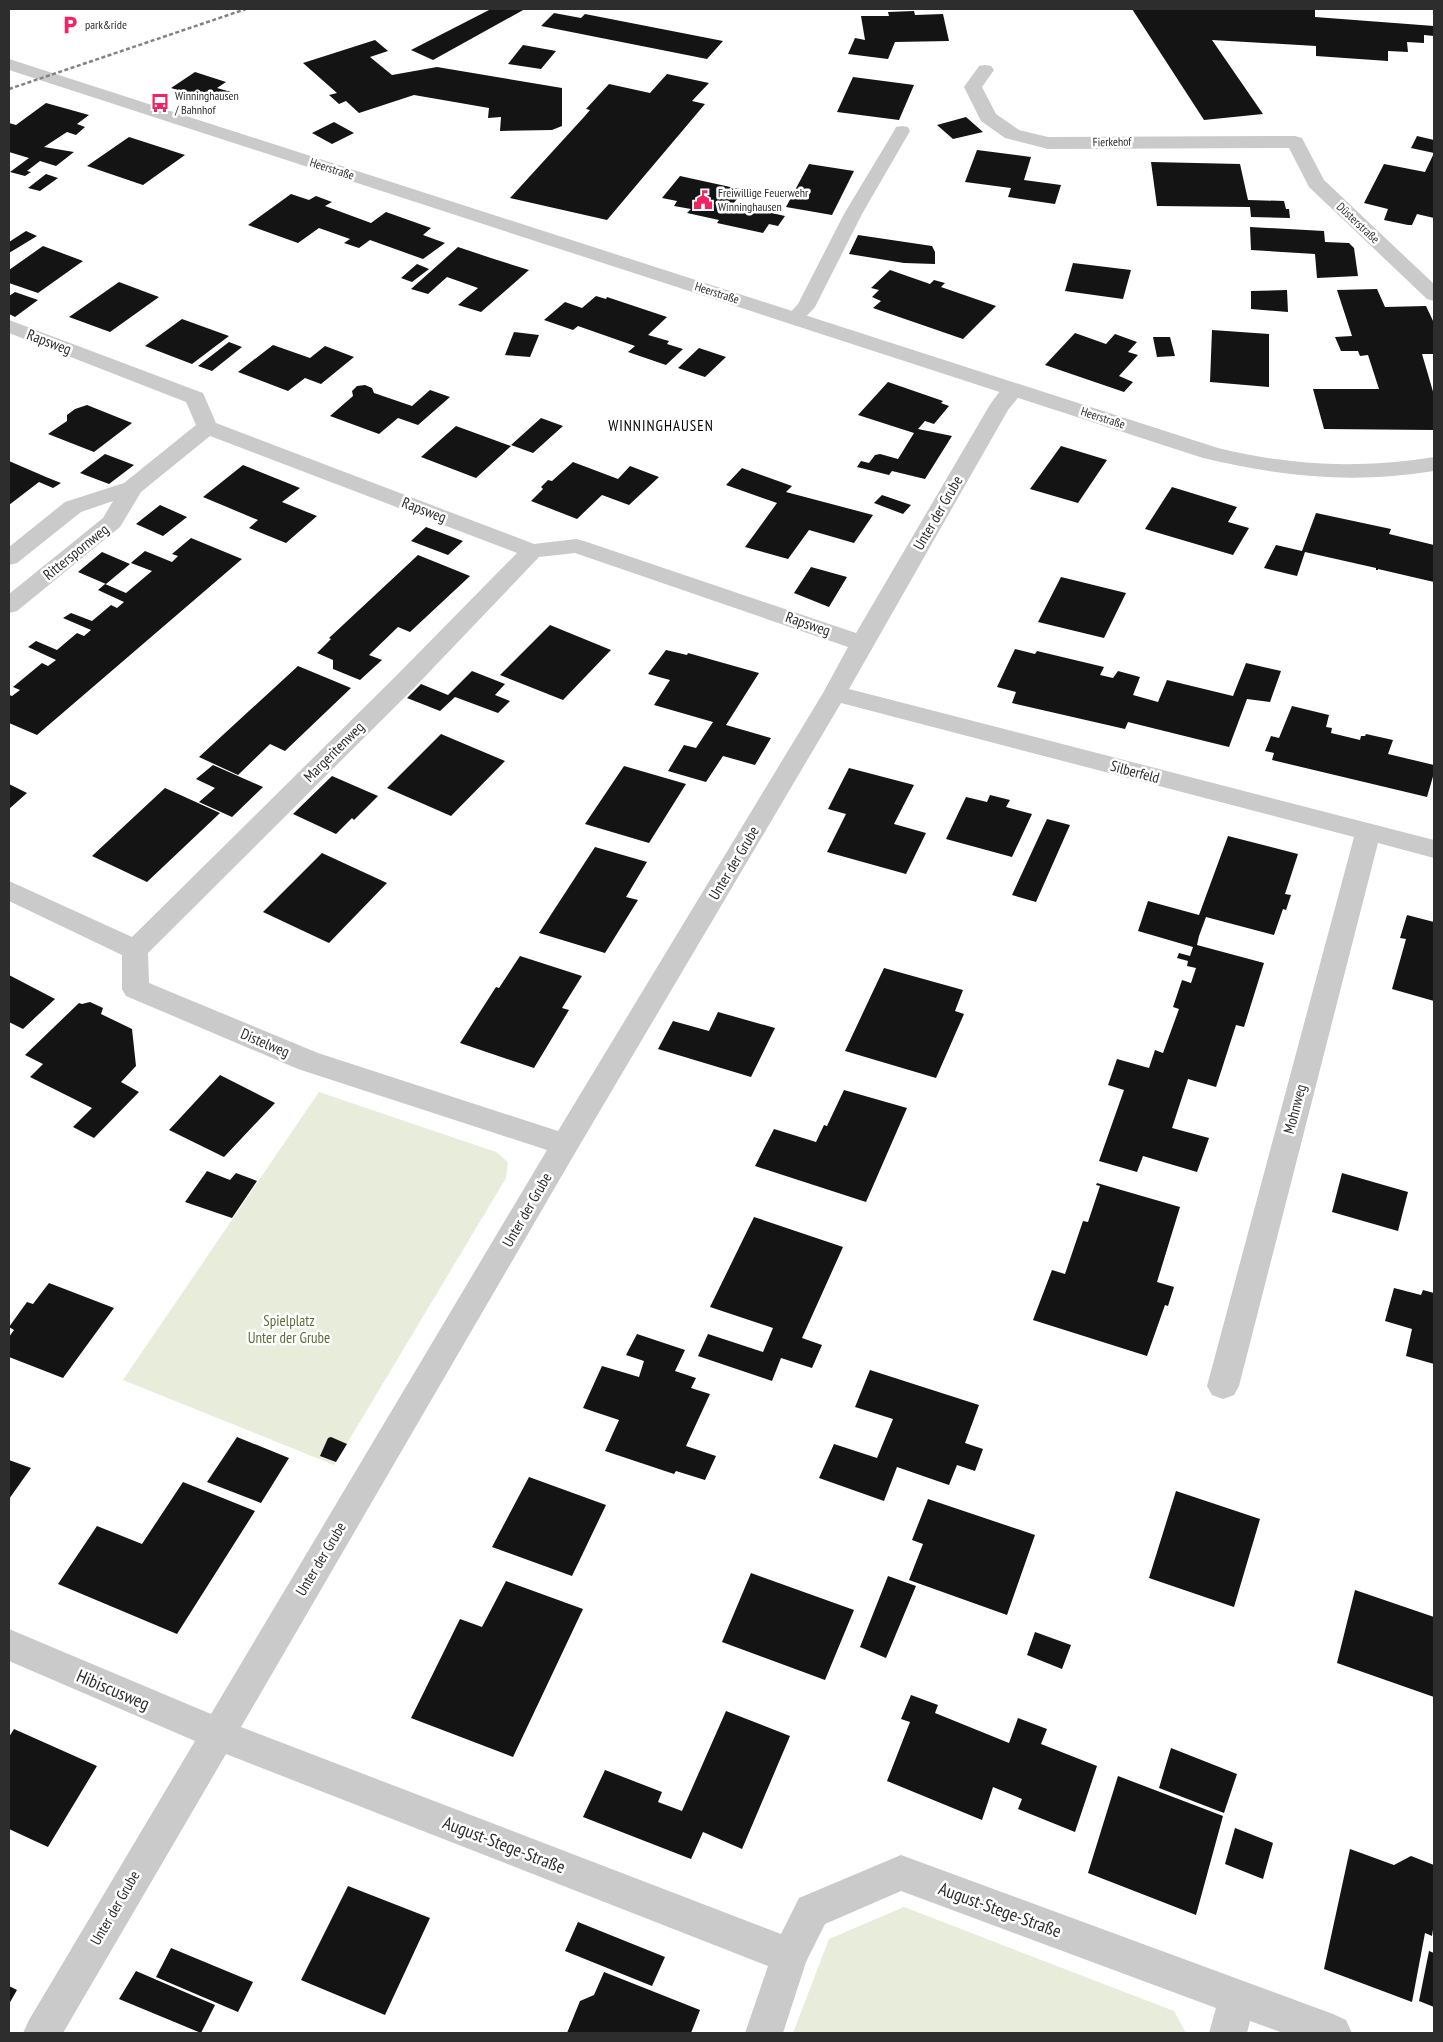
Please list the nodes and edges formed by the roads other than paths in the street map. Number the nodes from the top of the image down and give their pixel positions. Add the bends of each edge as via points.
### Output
1 (9, 64) edge
2 (985, 70) dead end
3 (902, 131) dead end
4 (1295, 142) joint
5 (1434, 295) edge
6 (794, 318) junction
7 (9, 326) edge
8 (1014, 389) junction
9 (207, 427) junction
10 (1434, 464) edge
11 (132, 488) junction
12 (532, 551) junction
13 (9, 558) edge
14 (9, 606) edge
15 (862, 643) junction
16 (835, 693) junction
17 (1368, 832) junction
18 (1434, 849) edge
19 (9, 890) edge
20 (134, 950) junction
21 (566, 1145) junction
22 (1223, 1386) dead end
23 (9, 1645) edge
24 (218, 1734) junction
25 (790, 1956) junction
26 (1237, 1998) junction
27 (42, 2033) edge
28 (764, 2033) edge
29 (1228, 2033) edge
30 (1333, 2033) edge

1 - 6 street, Heerstraße
2 - 4 street, Fierkehof via 973,87 988,117 1012,134 1048,143
3 - 6 lane via 853,214 806,307
4 - 5 street, Düsterstraße via 1316,183
6 - 8 street, Heerstraße
7 - 9 street, Rapsweg via 195,398
8 - 10 street, Heerstraße via 1211,454 1260,465 1310,472 1361,473
8 - 15 street, Unter der Grube via 999,408
9 - 11 street, Ritterspornweg
9 - 12 street, Rapsweg
11 - 13 street, Ritterspornweg via 73,506
11 - 14 street, Ritterspornweg via 112,522
12 - 15 street, Rapsweg via 576,546
12 - 20 street, Margeritenweg via 405,682
15 - 16 street, Unter der Grube
16 - 17 street, Silberfeld
16 - 21 street, Unter der Grube
17 - 18 street, Silberfeld
17 - 22 street, Mohnweg
19 - 20 street
20 - 21 street, Distelweg via 136,989 308,1061
21 - 24 street, Unter der Grube
23 - 24 street, Hibiscusweg
24 - 25 street, August-Stege-Straße
24 - 27 street, Unter der Grube
25 - 26 street, August-Stege-Straße via 812,1911 901,1873
25 - 28 street, August-Stege-Straße
26 - 29 street
26 - 30 street, August-Stege-Straße

